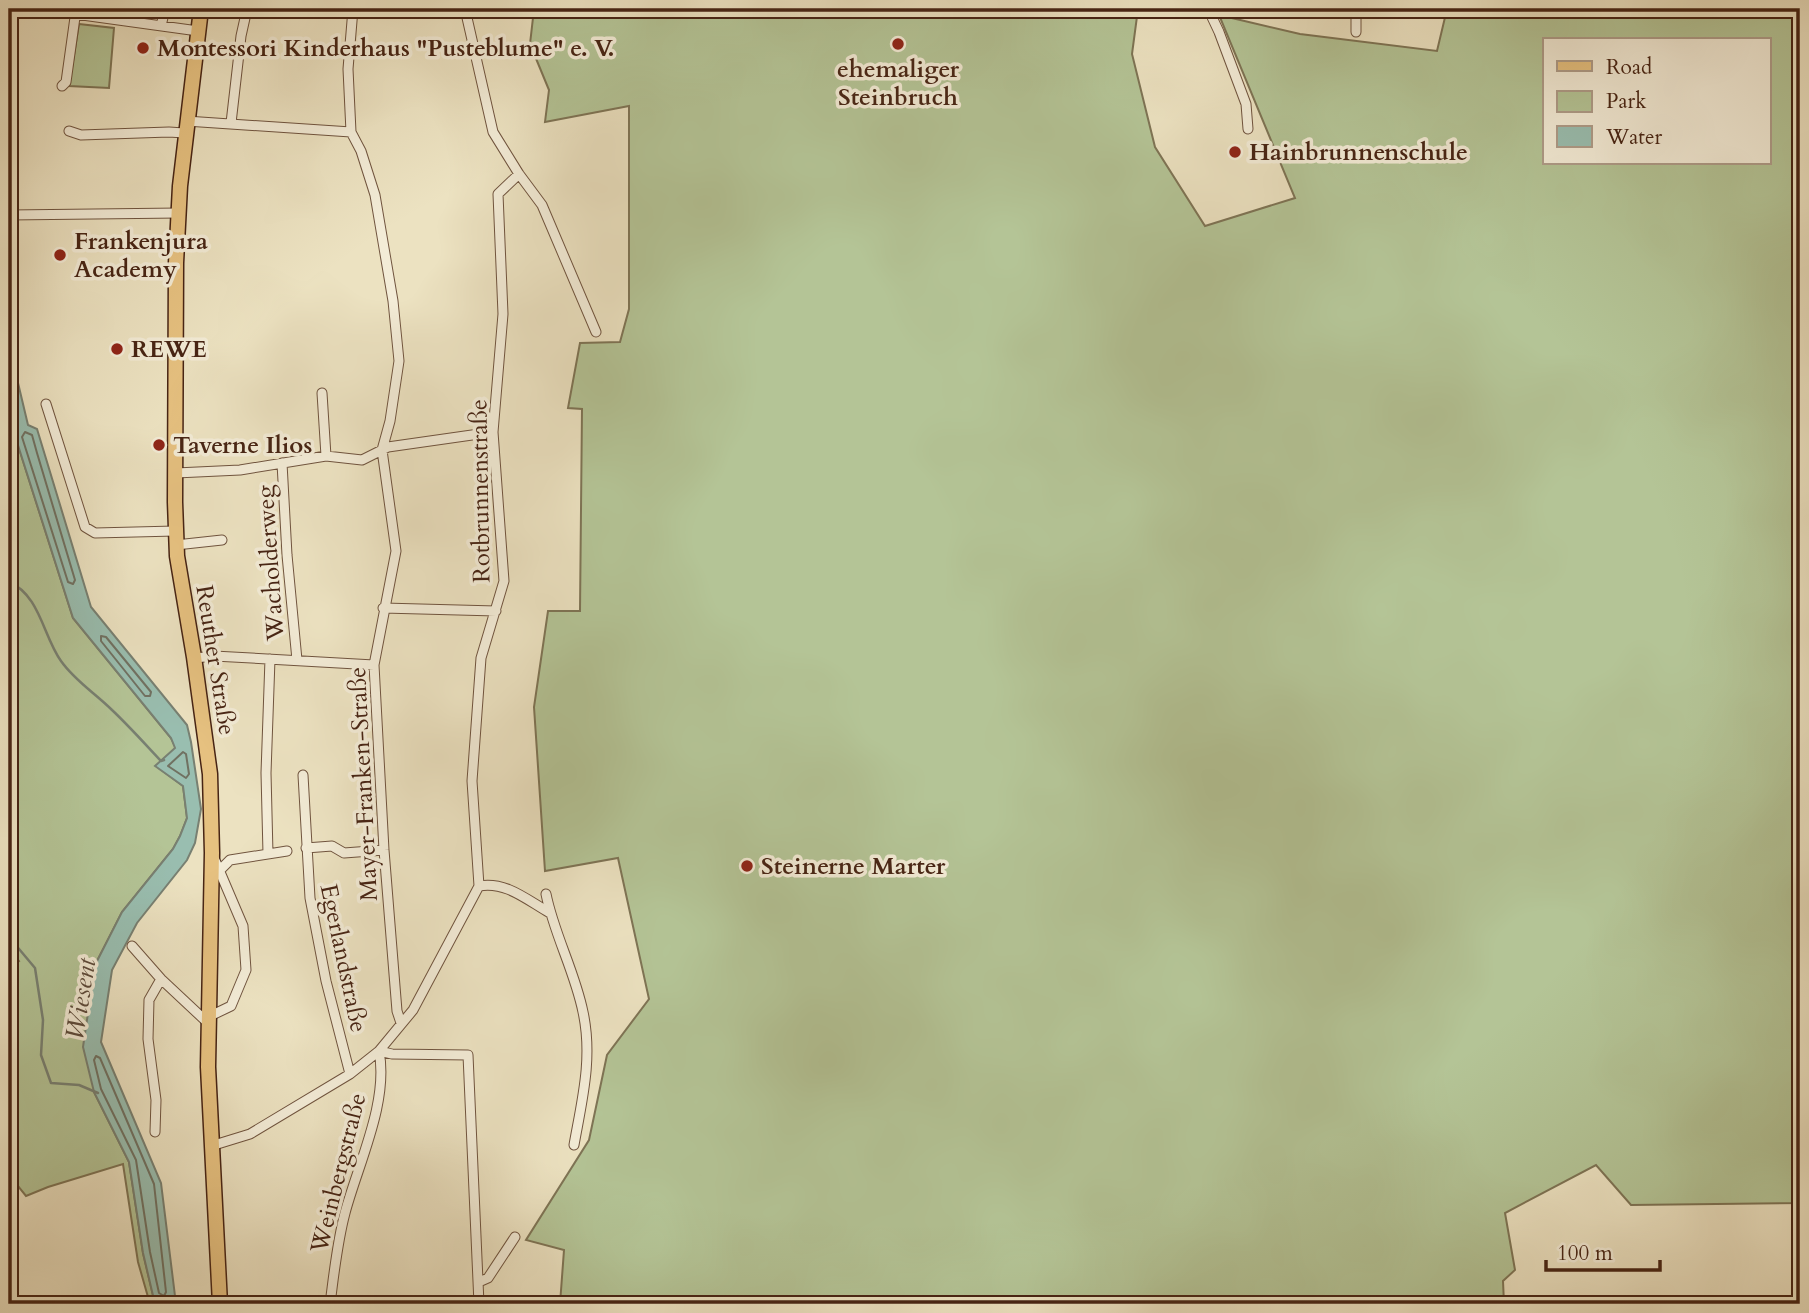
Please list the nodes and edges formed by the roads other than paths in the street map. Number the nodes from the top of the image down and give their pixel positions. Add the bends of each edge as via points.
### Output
1 (165, 9) edge
2 (201, 9) edge
3 (247, 9) edge
4 (353, 9) edge
5 (465, 9) edge
6 (1202, 9) edge
7 (1356, 9) edge
8 (1419, 9) edge
9 (76, 12) edge
10 (1433, 13) dead end
11 (161, 26) junction
12 (198, 32) junction
13 (1356, 32) dead end
14 (62, 86) dead end
15 (231, 123) junction
16 (185, 127) junction
17 (1248, 129) dead end
18 (69, 131) dead end
19 (351, 132) junction
20 (519, 174) junction
21 (179, 214) junction
22 (9, 215) edge
23 (596, 332) dead end
24 (322, 393) dead end
25 (46, 404) dead end
26 (493, 432) junction
27 (382, 450) junction
28 (326, 456) junction
29 (282, 463) junction
30 (176, 473) junction
31 (176, 538) junction
32 (222, 540) dead end
33 (383, 608) junction
34 (496, 611) junction
35 (195, 658) junction
36 (270, 659) junction
37 (297, 660) junction
38 (374, 665) junction
39 (303, 775) dead end
40 (306, 848) junction
41 (384, 850) junction
42 (287, 851) dead end
43 (212, 853) junction
44 (268, 854) junction
45 (220, 870) junction
46 (479, 886) junction
47 (546, 894) dead end
48 (550, 914) junction
49 (132, 946) dead end
50 (161, 979) junction
51 (208, 1020) junction
52 (401, 1023) junction
53 (379, 1051) junction
54 (350, 1074) junction
55 (155, 1132) dead end
56 (574, 1145) dead end
57 (211, 1146) junction
58 (515, 1237) dead end
59 (479, 1282) junction
60 (220, 1304) edge
61 (330, 1304) edge
62 (479, 1304) edge

1 - 11 street
2 - 12 main road, Reuther Straße
3 - 15 street
4 - 19 street, Mayer-Franken-Straße via 348,69
5 - 20 street via 493,132
6 - 17 street via 1211,15 1219,32 1246,104
7 - 13 street
8 - 10 street
9 - 11 street
9 - 14 street
11 - 12 street
12 - 16 main road, Reuther Straße
15 - 16 street
15 - 19 street
16 - 18 street via 81,135
16 - 21 main road, Reuther Straße
19 - 27 street, Mayer-Franken-Straße via 375,195 399,361
20 - 23 street via 542,205
20 - 26 street, Rotbrunnenstraße via 498,194 503,314
21 - 22 street
21 - 30 main road, Reuther Straße
24 - 28 street
25 - 31 street via 85,527 95,533
26 - 27 street
26 - 34 street, Rotbrunnenstraße via 504,581
27 - 28 street via 362,460
27 - 33 street, Mayer-Franken-Straße via 396,551
28 - 29 street
29 - 30 street
29 - 37 street, Wacholderweg
30 - 31 main road, Reuther Straße
31 - 32 street
31 - 35 main road, Reuther Straße
33 - 34 street
33 - 38 street, Mayer-Franken-Straße
34 - 46 street, Rotbrunnenstraße via 481,658 472,781
35 - 36 street
35 - 43 main road, Reuther Straße via 210,774
36 - 37 street
36 - 44 street
37 - 38 street
38 - 41 street, Mayer-Franken-Straße
39 - 40 street, Egerlandstraße
40 - 41 street, Egerlandstraße via 332,846 344,853
40 - 54 street, Egerlandstraße via 326,981
41 - 52 street, Mayer-Franken-Straße
42 - 44 street
43 - 45 street, Reuther Straße
43 - 51 main road, Reuther Straße
44 - 45 street via 230,860
45 - 51 street, Reuther Straße via 243,926 246,970 231,1006
46 - 48 street via 510,889
46 - 52 street via 413,1010
47 - 48 street
48 - 56 street via 583,1011 588,1063
49 - 50 street
50 - 51 street
50 - 55 street via 149,1000
51 - 57 main road, Reuther Straße
52 - 53 street
53 - 54 street
53 - 59 street via 468,1055
53 - 61 street, Weinbergstraße via 382,1065 373,1128 345,1213
54 - 57 street via 250,1134
57 - 60 main road, Reuther Straße
58 - 59 street via 488,1278
59 - 62 street

